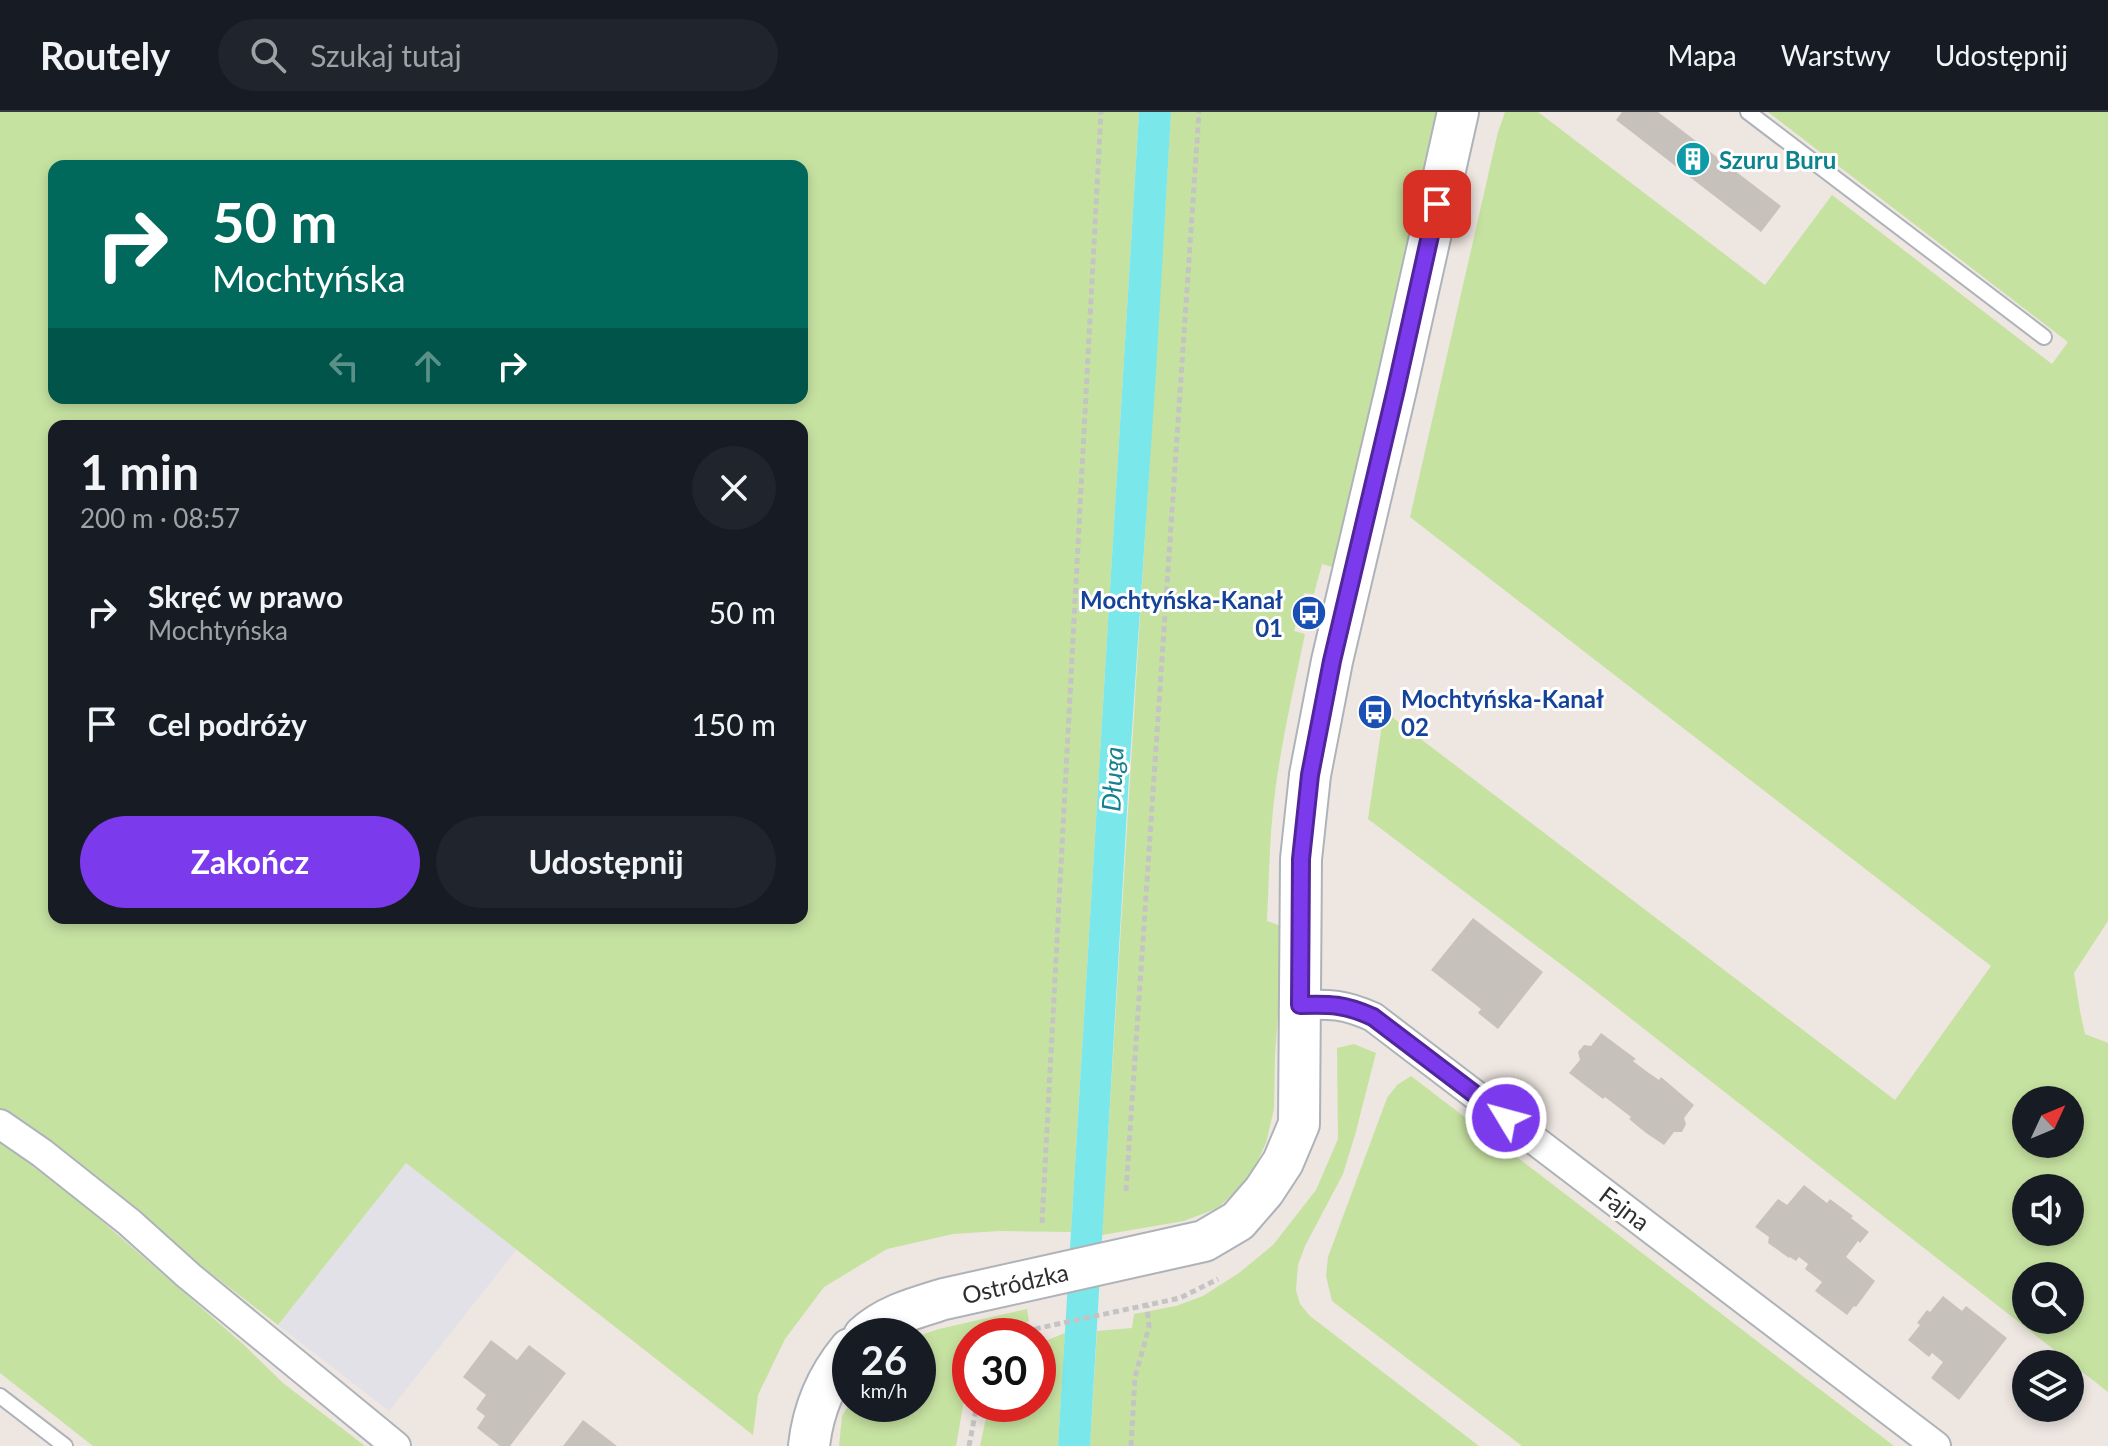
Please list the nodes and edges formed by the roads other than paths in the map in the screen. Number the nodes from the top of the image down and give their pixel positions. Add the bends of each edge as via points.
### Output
1 (1458, 112) edge
2 (1748, 112) edge
3 (2044, 337) dead end
4 (1300, 1005) junction
5 (0, 1124) edge
6 (890, 1318) edge
7 (832, 1374) edge
8 (0, 1396) edge
9 (65, 1446) edge
10 (396, 1446) edge
11 (809, 1446) edge
12 (1936, 1446) edge

1 - 4 street, Ostródzka via 1310,775 1301,859
2 - 3 lane
4 - 6 street, Ostródzka via 1299,1124 1283,1162 1238,1221 1204,1241 944,1299
4 - 12 street, Fajna via 1335,1004 1373,1017
5 - 10 street via 129,1222
7 - 11 street via 819,1400
8 - 9 lane

